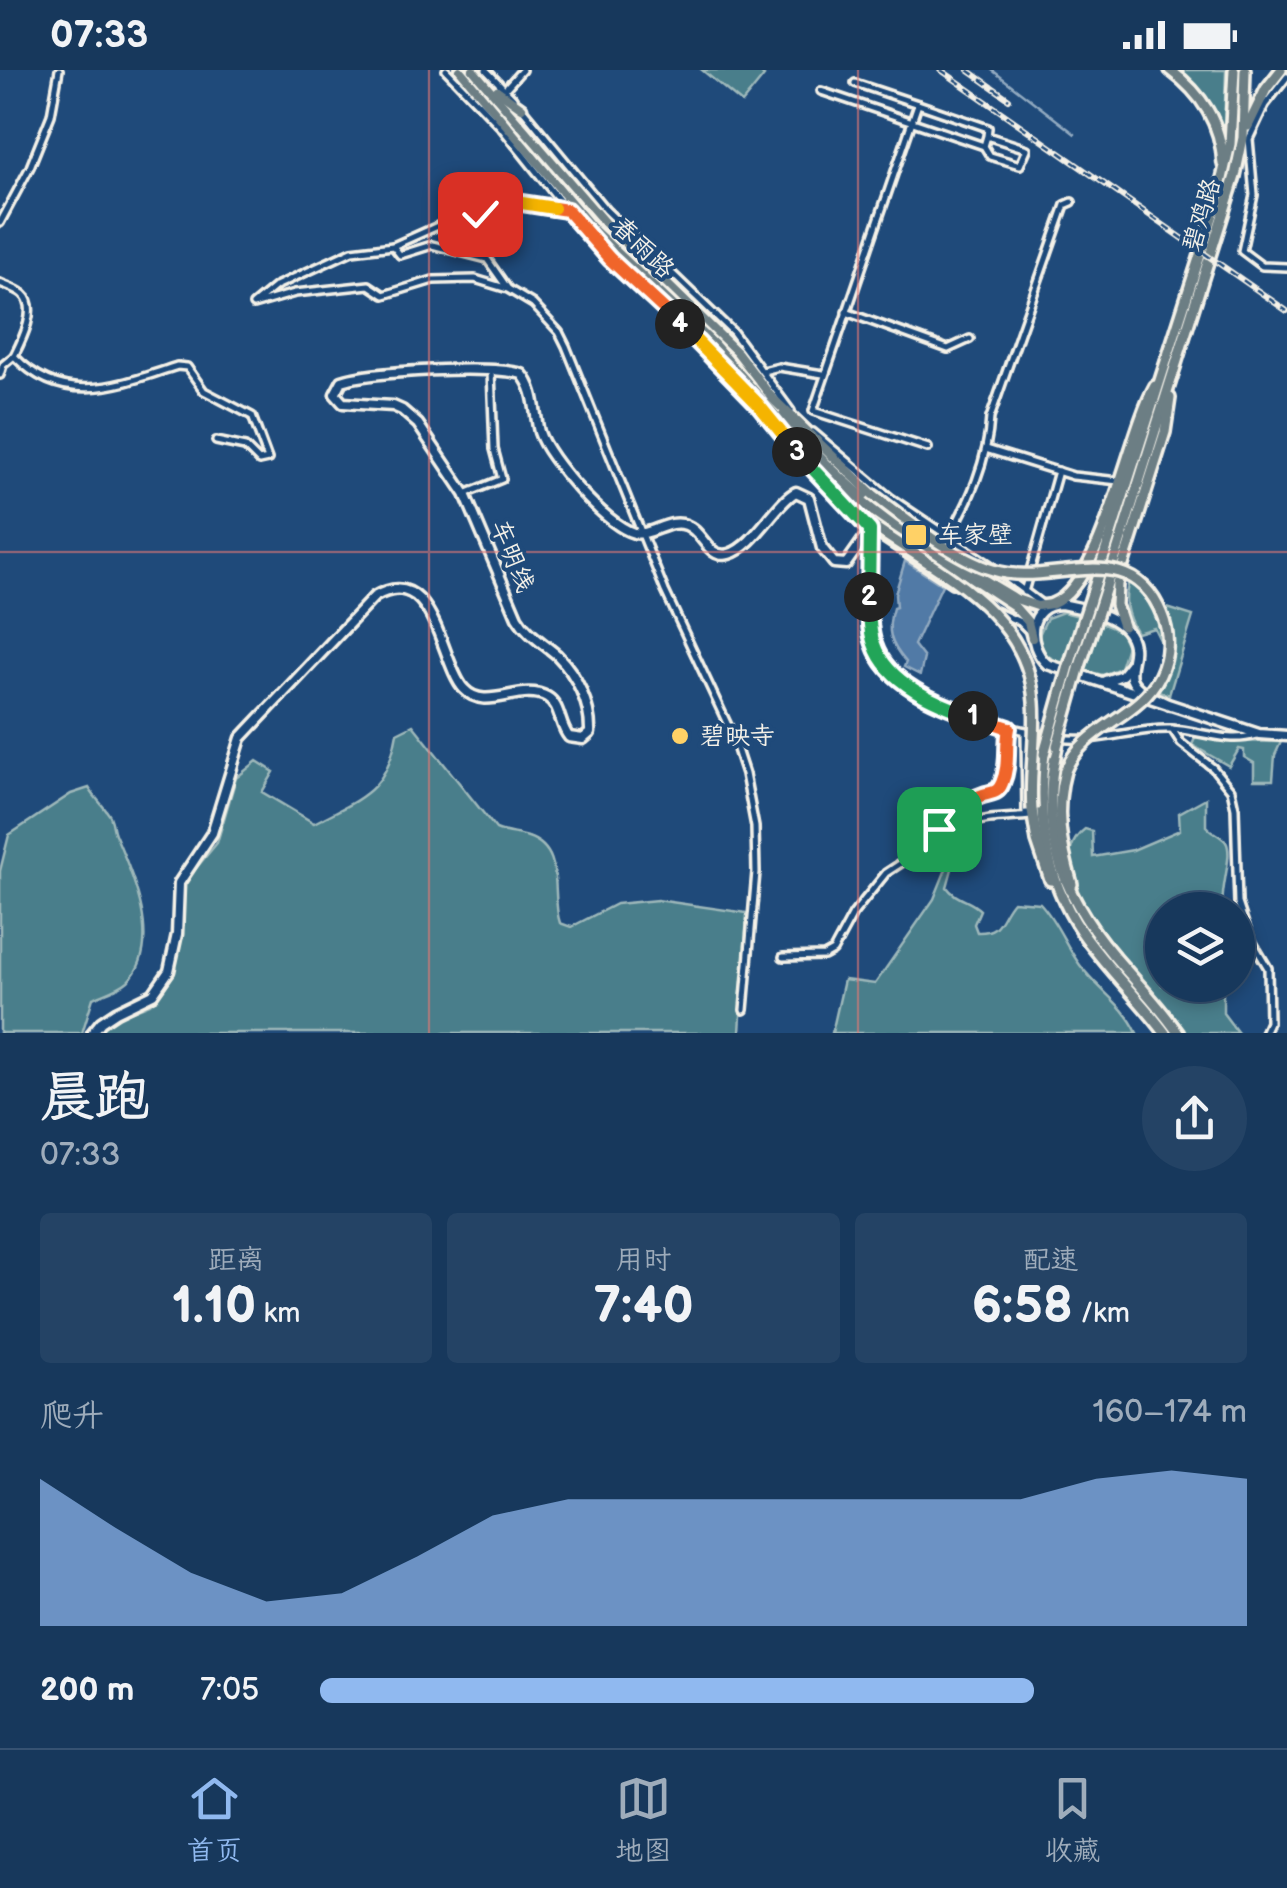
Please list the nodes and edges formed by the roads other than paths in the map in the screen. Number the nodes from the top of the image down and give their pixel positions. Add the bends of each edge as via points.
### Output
1 (59, 70) edge
2 (446, 70) edge
3 (460, 70) edge
4 (522, 70) edge
5 (1170, 70) edge
6 (1234, 70) edge
7 (1246, 70) edge
8 (479, 71) edge
9 (1284, 72) edge
10 (855, 83) dead end
11 (505, 89) junction
12 (821, 91) dead end
13 (918, 104) junction
14 (522, 108) junction
15 (912, 122) junction
16 (987, 136) junction
17 (1243, 138) junction
18 (984, 146) junction
19 (1223, 181) junction
20 (1072, 202) dead end
21 (567, 210) junction
22 (0, 223) edge
23 (579, 225) junction
24 (393, 246) junction
25 (618, 253) junction
26 (1287, 267) edge
27 (0, 282) edge
28 (508, 289) junction
29 (846, 312) junction
30 (970, 339) dead end
31 (14, 356) junction
32 (1170, 367) junction
33 (492, 371) junction
34 (762, 371) junction
35 (739, 373) junction
36 (824, 374) junction
37 (0, 375) edge
38 (771, 397) junction
39 (758, 404) junction
40 (796, 419) junction
41 (216, 441) dead end
42 (928, 448) dead end
43 (985, 448) junction
44 (818, 464) junction
45 (1058, 471) junction
46 (1119, 481) junction
47 (828, 482) junction
48 (465, 494) junction
49 (869, 526) junction
50 (644, 533) junction
51 (947, 538) junction
52 (1024, 592) junction
53 (1049, 605) junction
54 (1123, 626) junction
55 (1032, 638) junction
56 (1132, 659) junction
57 (1074, 668) junction
58 (1101, 682) junction
59 (1170, 705) junction
60 (1009, 728) junction
61 (1172, 729) junction
62 (1025, 731) junction
63 (1259, 734) junction
64 (1287, 736) edge
65 (1030, 814) junction
66 (939, 829) junction
67 (1079, 917) junction
68 (783, 957) dead end
69 (744, 1010) dead end
70 (92, 1033) edge
71 (1165, 1033) edge
72 (1178, 1033) edge
73 (1264, 1033) edge

1 - 22 street via 48,124
2 - 21 street
3 - 25 main road, 春雨路
4 - 11 street
5 - 19 highway via 1215,122
6 - 19 highway, 碧鸡路
7 - 17 highway, 碧鸡路
8 - 11 street
8 - 14 main road
8 - 38 main road, 春雨路 via 605,223 723,336
9 - 17 highway via 1266,89
9 - 26 street via 1250,139 1254,196 1242,252 1262,266
10 - 13 street
11 - 14 street
12 - 15 street
13 - 15 street
13 - 16 street via 988,128
14 - 34 street via 606,210 719,318
15 - 18 street
15 - 29 street
16 - 18 street
16 - 18 street via 1027,149 1020,165 990,156
17 - 32 highway, 碧鸡路 via 1222,221
19 - 32 highway, 碧鸡路
20 - 43 street via 1064,205
21 - 23 street
21 - 24 street via 490,198 480,214
23 - 25 main road
23 - 39 street
24 - 28 street via 400,255 432,244 487,259
24 - 28 street via 352,251 276,286 254,305 369,285 384,295 446,278
25 - 35 main road, 春雨路
27 - 31 street via 29,304
28 - 50 street via 559,332
29 - 30 street via 948,349
29 - 36 street
31 - 37 street
31 - 41 street via 43,378 86,390 187,367 204,391 252,416 268,459 258,461 245,447
32 - 46 highway via 1141,411
32 - 54 highway via 1165,432 1116,592
32 - 57 highway, bridge
33 - 48 street via 494,449 502,479
33 - 48 main road, 车明线 via 355,377 336,389 336,398 348,405 402,410
33 - 50 main road via 517,371 526,378 549,450 602,512 626,530
34 - 36 street
34 - 40 street
35 - 39 main road
35 - 44 main road, 春雨路
36 - 42 street via 813,410
38 - 40 highway
38 - 53 main road, 春雨路 via 826,463 887,516 1016,599
39 - 47 street
40 - 51 street
40 - 67 highway, bridge via 871,492 986,568 1020,576 1106,569 1138,582 1155,602 1167,638 1158,678 1140,701 1086,739 1065,770 1061,838
43 - 45 street
43 - 51 street via 964,512
44 - 47 highway
44 - 55 main road, 春雨路 via 881,519 1014,606
45 - 46 street
45 - 52 street
46 - 53 highway via 1084,574 1067,597
47 - 49 highway
48 - 70 main road, 车明线 via 516,618 559,658 583,693 589,735 569,737 546,696 488,699 468,692 424,607 399,590 374,597 241,738 212,833 179,884 169,971 153,994
49 - 50 main road via 846,564 834,563 822,548 810,498 796,492 731,553 715,553 680,524
49 - 55 street via 1020,622
49 - 60 street via 870,616 883,660 930,698
49 - 65 highway, bridge via 980,599 1014,639 1034,703
50 - 69 street via 732,734 750,791 756,872
51 - 52 street
52 - 53 street
53 - 54 main road via 1071,606
53 - 55 main road via 1036,619
54 - 56 main road
55 - 58 main road via 1047,664
56 - 58 main road via 1122,675
56 - 59 main road via 1134,684
57 - 67 highway, bridge via 1050,778 1050,824
57 - 67 highway, bridge via 1044,754 1041,791 1054,876
58 - 59 main road
59 - 63 main road
60 - 62 street
60 - 66 street via 1000,788 973,800
61 - 62 street via 1072,740
61 - 63 street via 1234,738
61 - 73 street via 1234,796 1238,903 1268,968
62 - 65 street
63 - 64 main road
65 - 66 street via 967,822 932,852
65 - 67 highway via 1057,895
66 - 68 street via 872,887 833,951
67 - 71 highway
67 - 72 highway

